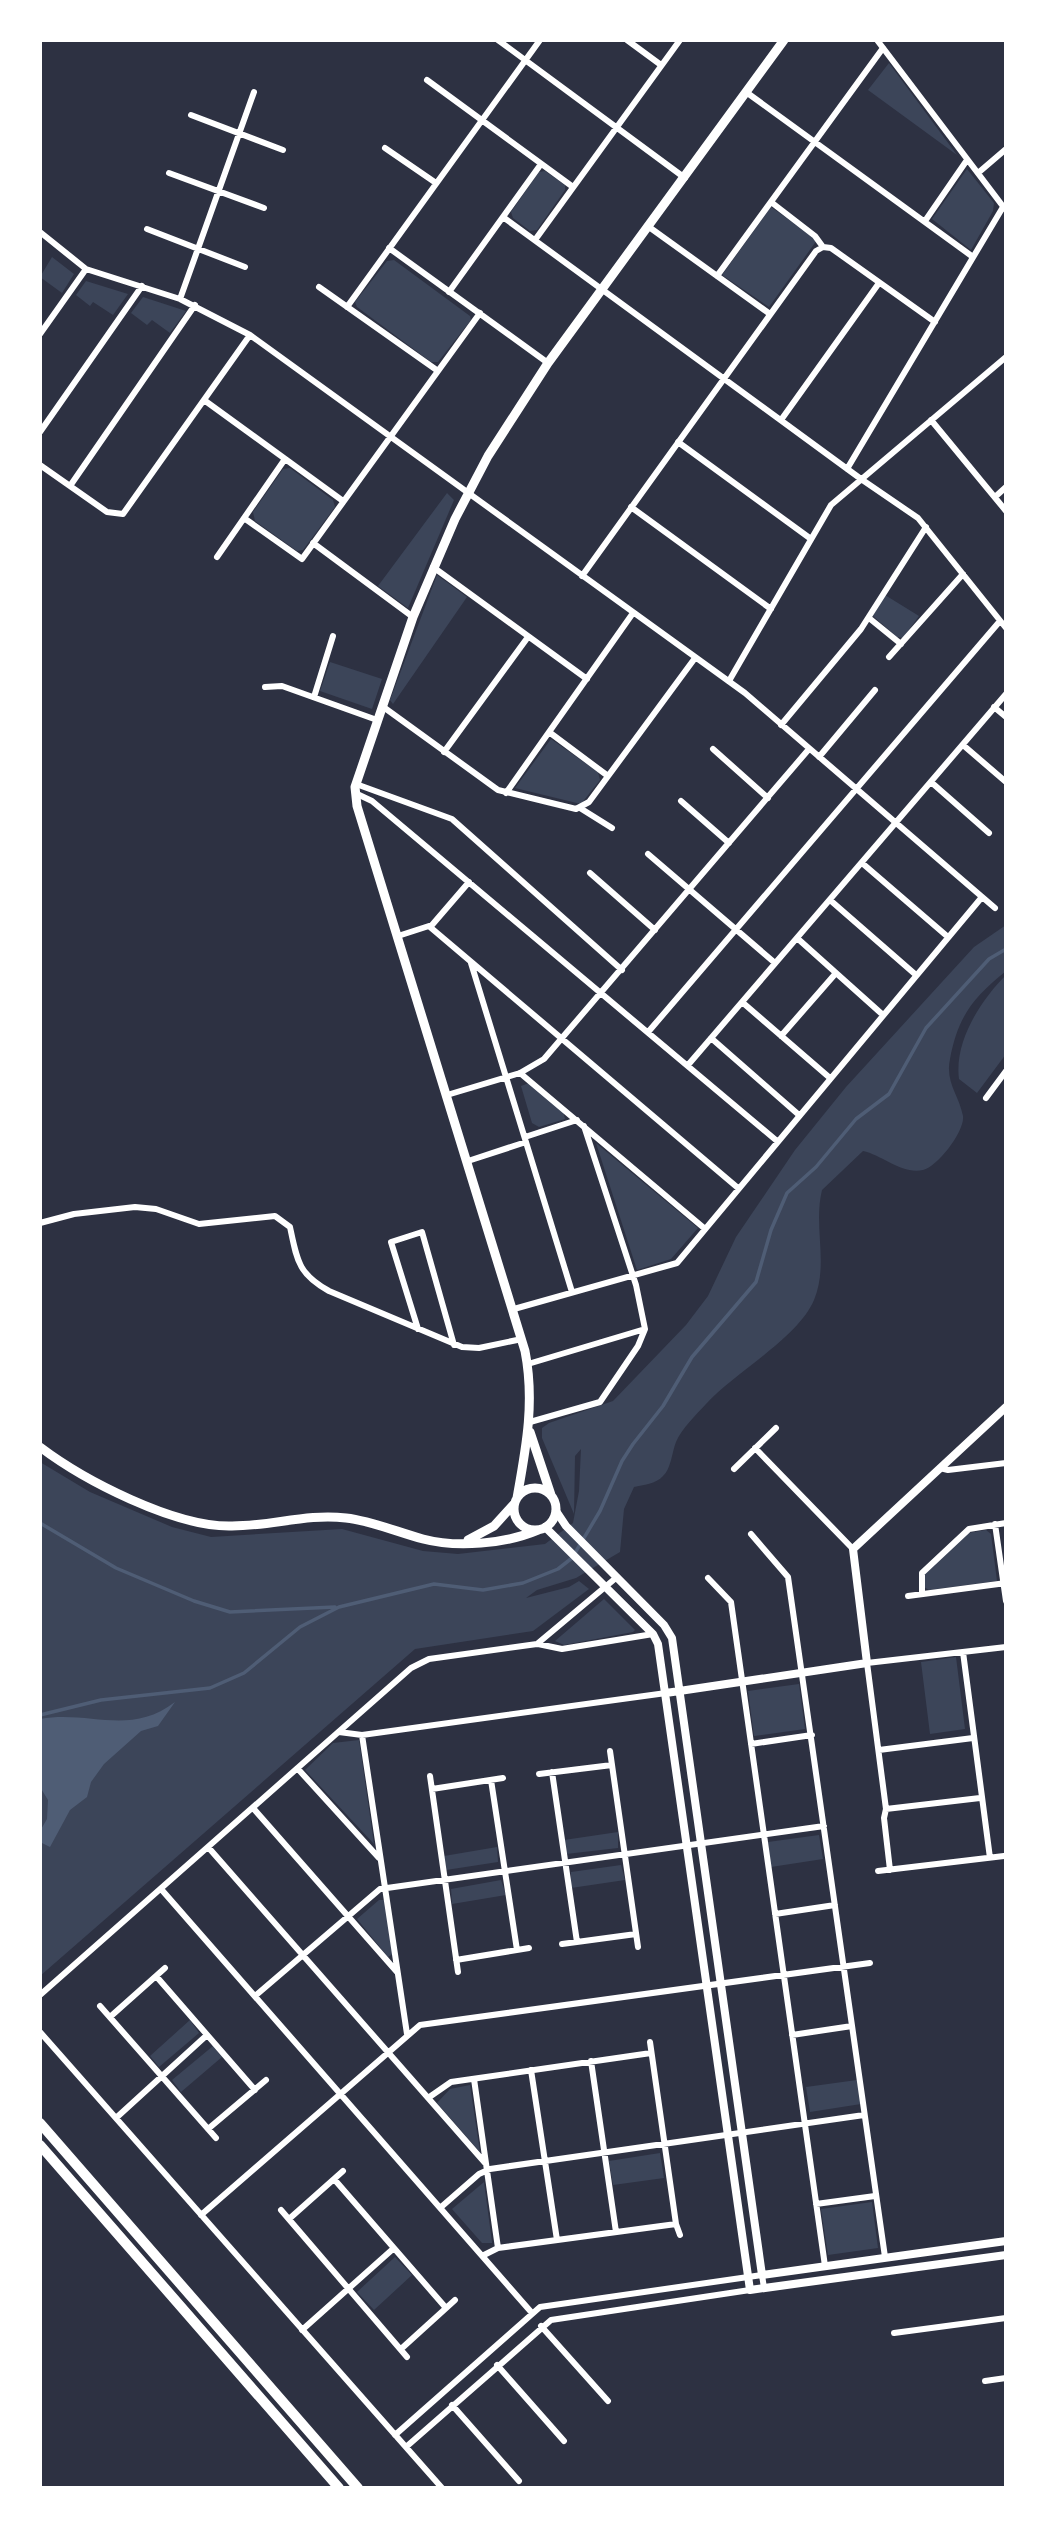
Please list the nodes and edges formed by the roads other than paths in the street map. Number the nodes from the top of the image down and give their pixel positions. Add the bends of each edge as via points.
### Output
1 (498, 40) edge
2 (540, 40) edge
3 (680, 40) edge
4 (877, 40) edge
5 (629, 41) edge
6 (779, 42) edge
7 (883, 48) junction
8 (526, 60) junction
9 (661, 65) junction
10 (427, 80) dead end
11 (254, 92) dead end
12 (746, 92) junction
13 (191, 115) dead end
14 (482, 120) junction
15 (617, 127) junction
16 (239, 133) junction
17 (815, 142) junction
18 (385, 148) dead end
19 (1006, 149) edge
20 (283, 150) dead end
21 (967, 159) junction
22 (541, 163) junction
23 (169, 173) dead end
24 (978, 173) junction
25 (685, 178) junction
26 (436, 183) junction
27 (573, 187) junction
28 (219, 191) junction
29 (771, 202) junction
30 (264, 208) dead end
31 (1004, 209) edge
32 (503, 217) junction
33 (925, 221) junction
34 (649, 227) junction
35 (147, 229) dead end
36 (40, 232) edge
37 (535, 240) junction
38 (823, 247) junction
39 (389, 248) junction
40 (198, 249) junction
41 (974, 257) junction
42 (245, 267) dead end
43 (86, 269) junction
44 (717, 276) junction
45 (879, 283) junction
46 (142, 286) junction
47 (319, 287) dead end
48 (603, 290) junction
49 (449, 292) junction
50 (180, 299) junction
51 (195, 305) junction
52 (347, 307) junction
53 (480, 313) junction
54 (770, 314) junction
55 (934, 322) junction
56 (40, 334) edge
57 (250, 335) junction
58 (1006, 357) edge
59 (548, 363) junction
60 (438, 371) junction
61 (724, 379) junction
62 (204, 400) junction
63 (780, 420) junction
64 (931, 420) junction
65 (40, 432) edge
66 (390, 436) junction
67 (678, 442) junction
68 (285, 459) junction
69 (40, 465) edge
70 (847, 469) junction
71 (860, 479) junction
72 (70, 486) junction
73 (1006, 487) edge
74 (467, 493) junction
75 (995, 498) junction
76 (343, 501) junction
77 (631, 507) junction
78 (1006, 511) edge
79 (244, 518) junction
80 (926, 527) junction
81 (811, 539) junction
82 (313, 543) junction
83 (216, 557) dead end
84 (433, 567) junction
85 (962, 574) junction
86 (582, 576) junction
87 (771, 609) junction
88 (634, 613) junction
89 (413, 617) junction
90 (869, 618) junction
91 (1000, 621) junction
92 (1006, 628) edge
93 (333, 636) dead end
94 (528, 636) junction
95 (901, 644) junction
96 (890, 657) dead end
97 (695, 658) junction
98 (587, 679) junction
99 (729, 681) junction
100 (265, 687) dead end
101 (875, 690) dead end
102 (1006, 694) edge
103 (314, 697) junction
104 (382, 706) junction
105 (994, 707) junction
106 (1006, 717) edge
107 (377, 720) junction
108 (781, 724) junction
109 (549, 732) junction
110 (963, 745) junction
111 (713, 748) dead end
112 (809, 749) junction
113 (444, 752) junction
114 (819, 757) junction
115 (608, 776) junction
116 (931, 782) junction
117 (1006, 782) edge
118 (356, 788) junction
119 (856, 789) junction
120 (506, 793) junction
121 (768, 798) junction
122 (681, 801) dead end
123 (580, 808) junction
124 (897, 822) junction
125 (612, 828) dead end
126 (989, 832) dead end
127 (729, 843) junction
128 (648, 854) dead end
129 (862, 863) junction
130 (590, 873) dead end
131 (469, 882) junction
132 (690, 890) junction
133 (982, 897) junction
134 (830, 900) junction
135 (995, 908) dead end
136 (429, 927) junction
137 (736, 929) junction
138 (655, 930) junction
139 (398, 936) junction
140 (948, 937) junction
141 (797, 938) junction
142 (471, 961) junction
143 (775, 963) junction
144 (622, 970) junction
145 (836, 972) junction
146 (916, 975) junction
147 (603, 992) junction
148 (742, 1002) junction
149 (883, 1014) junction
150 (649, 1031) junction
151 (781, 1036) junction
152 (711, 1038) junction
153 (562, 1039) junction
154 (688, 1065) junction
155 (520, 1073) junction
156 (1004, 1076) edge
157 (506, 1077) junction
158 (830, 1078) junction
159 (447, 1095) junction
160 (986, 1098) dead end
161 (799, 1115) junction
162 (577, 1121) junction
163 (583, 1126) junction
164 (526, 1139) junction
165 (778, 1141) junction
166 (468, 1161) junction
167 (738, 1188) junction
168 (40, 1223) edge
169 (704, 1228) junction
170 (632, 1275) junction
171 (572, 1292) junction
172 (514, 1309) junction
173 (418, 1329) junction
174 (645, 1329) junction
175 (522, 1339) junction
176 (454, 1345) junction
177 (528, 1364) junction
178 (1006, 1407) edge
179 (530, 1426) junction
180 (776, 1428) dead end
181 (40, 1447) edge
182 (755, 1448) junction
183 (1006, 1463) edge
184 (940, 1468) junction
185 (734, 1469) dead end
186 (552, 1497) junction
187 (516, 1501) junction
188 (556, 1511) junction
189 (1006, 1523) edge
190 (995, 1524) junction
191 (541, 1529) junction
192 (751, 1534) dead end
193 (463, 1542) junction
194 (853, 1549) junction
195 (617, 1577) junction
196 (708, 1578) dead end
197 (1004, 1583) edge
198 (606, 1587) junction
199 (922, 1594) junction
200 (908, 1596) dead end
201 (1006, 1601) edge
202 (653, 1634) junction
203 (537, 1644) junction
204 (1006, 1647) edge
205 (963, 1652) junction
206 (867, 1663) junction
207 (803, 1673) junction
208 (743, 1682) junction
209 (680, 1691) junction
210 (666, 1693) junction
211 (340, 1732) junction
212 (362, 1735) junction
213 (812, 1735) junction
214 (973, 1738) junction
215 (751, 1744) junction
216 (879, 1750) junction
217 (610, 1751) dead end
218 (612, 1765) junction
219 (298, 1769) junction
220 (552, 1772) junction
221 (538, 1774) dead end
222 (430, 1776) dead end
223 (503, 1778) dead end
224 (491, 1780) junction
225 (432, 1789) junction
226 (980, 1798) junction
227 (253, 1808) junction
228 (886, 1809) junction
229 (824, 1826) junction
230 (764, 1834) junction
231 (701, 1843) junction
232 (687, 1845) junction
233 (208, 1847) junction
234 (624, 1854) junction
235 (1004, 1856) edge
236 (990, 1858) junction
237 (380, 1859) junction
238 (565, 1863) junction
239 (890, 1870) junction
240 (505, 1871) junction
241 (878, 1871) dead end
242 (445, 1880) junction
243 (385, 1888) junction
244 (161, 1889) junction
245 (835, 1905) junction
246 (775, 1914) junction
247 (347, 1915) junction
248 (636, 1934) junction
249 (577, 1942) junction
250 (562, 1944) dead end
251 (638, 1947) dead end
252 (529, 1948) dead end
253 (517, 1950) junction
254 (302, 1954) junction
255 (456, 1960) junction
256 (870, 1963) dead end
257 (844, 1966) junction
258 (165, 1968) dead end
259 (397, 1972) junction
260 (458, 1972) dead end
261 (784, 1975) junction
262 (156, 1976) junction
263 (721, 1984) junction
264 (707, 1986) junction
265 (40, 1995) edge
266 (255, 1996) junction
267 (100, 2006) dead end
268 (110, 2017) junction
269 (852, 2026) junction
270 (40, 2032) edge
271 (407, 2034) junction
272 (207, 2035) junction
273 (792, 2035) junction
274 (650, 2042) dead end
275 (387, 2052) junction
276 (651, 2053) junction
277 (591, 2062) junction
278 (531, 2070) junction
279 (162, 2076) junction
280 (474, 2079) junction
281 (266, 2080) dead end
282 (255, 2090) junction
283 (340, 2093) junction
284 (428, 2098) junction
285 (864, 2115) junction
286 (116, 2118) junction
287 (40, 2123) edge
288 (805, 2124) junction
289 (208, 2129) junction
290 (742, 2133) junction
291 (728, 2135) junction
292 (216, 2137) dead end
293 (40, 2144) edge
294 (664, 2144) junction
295 (605, 2152) junction
296 (545, 2161) junction
297 (486, 2167) junction
298 (343, 2171) dead end
299 (334, 2179) junction
300 (876, 2196) junction
301 (816, 2204) junction
302 (440, 2208) junction
303 (281, 2210) dead end
304 (201, 2215) junction
305 (289, 2219) junction
306 (676, 2224) junction
307 (616, 2232) junction
308 (680, 2235) dead end
309 (557, 2240) junction
310 (1006, 2241) edge
311 (394, 2248) junction
312 (498, 2248) junction
313 (1006, 2255) edge
314 (482, 2256) junction
315 (885, 2257) junction
316 (825, 2266) junction
317 (762, 2275) junction
318 (748, 2277) junction
319 (764, 2288) junction
320 (349, 2289) junction
321 (750, 2290) junction
322 (456, 2300) dead end
323 (446, 2308) junction
324 (532, 2313) junction
325 (1006, 2318) edge
326 (541, 2326) junction
327 (302, 2330) junction
328 (894, 2333) dead end
329 (401, 2349) junction
330 (407, 2357) dead end
331 (497, 2365) junction
332 (1006, 2378) edge
333 (985, 2381) dead end
334 (608, 2401) dead end
335 (452, 2405) junction
336 (395, 2435) junction
337 (564, 2441) dead end
338 (405, 2447) junction
339 (519, 2481) dead end
340 (339, 2488) edge
341 (358, 2488) edge
342 (442, 2488) edge

1 - 8 street
2 - 8 street
3 - 9 street
4 - 7 street
5 - 9 street
6 - 12 main road
7 - 17 street
7 - 21 street
8 - 14 street
8 - 15 street
9 - 15 street
10 - 14 street
11 - 16 street
12 - 17 street
12 - 25 main road
13 - 16 street
14 - 22 street
14 - 26 street
15 - 25 street
15 - 27 street
16 - 20 street
16 - 28 street
17 - 29 street
17 - 33 street
18 - 26 street
19 - 24 street
21 - 24 street
21 - 33 street
22 - 27 street
22 - 32 street
23 - 28 street
24 - 31 street
25 - 34 main road
26 - 39 street
27 - 37 street
28 - 30 street
28 - 40 street
29 - 38 street
29 - 44 street
31 - 41 street
32 - 37 street
32 - 49 street
33 - 41 street
34 - 44 street
34 - 48 main road
35 - 40 street
36 - 43 street
37 - 48 street
38 - 45 street
38 - 54 street
39 - 49 street
39 - 52 street
40 - 42 street
40 - 50 street
41 - 55 street
43 - 46 street
43 - 56 street
44 - 54 street
45 - 55 street
45 - 63 street
46 - 50 street
46 - 65 street
47 - 52 street
48 - 59 main road
48 - 61 street
49 - 53 street
50 - 51 street
51 - 57 street
51 - 72 street
52 - 60 street
53 - 59 street
53 - 60 street
54 - 61 street
55 - 70 street
57 - 62 street
57 - 66 street
58 - 64 street
59 - 74 main road
60 - 66 street
61 - 63 street
61 - 67 street
62 - 68 street
62 - 72 street via 123,514 107,512
63 - 70 street
64 - 71 street
64 - 75 street
66 - 74 street
66 - 76 street
67 - 77 street
67 - 81 street
68 - 76 street
68 - 79 street
69 - 72 street
70 - 71 street
71 - 80 street
71 - 81 street via 831,505
73 - 75 street
74 - 84 main road
74 - 86 street
75 - 78 street
76 - 82 street
77 - 86 street
77 - 87 street
79 - 82 street via 302,559
79 - 83 street
80 - 85 street
80 - 90 street
81 - 87 street
82 - 89 street
84 - 89 main road
84 - 94 street
85 - 91 street
85 - 95 street
86 - 88 street
87 - 99 street
88 - 97 street
88 - 98 street
89 - 104 main road
90 - 95 street
90 - 108 street
91 - 92 street
91 - 119 street
93 - 103 street
94 - 98 street
94 - 113 street
95 - 96 street
97 - 99 street
97 - 115 street
98 - 109 street
99 - 108 street
100 - 103 street via 282,686
101 - 114 street
102 - 105 street
103 - 107 street
104 - 107 main road
104 - 113 street
105 - 106 street
105 - 110 street
107 - 118 main road
108 - 112 street
109 - 115 street
109 - 120 street
110 - 116 street
110 - 117 street
111 - 121 street
112 - 114 street
112 - 121 street
113 - 120 street
114 - 119 street
115 - 123 street
116 - 124 street
116 - 126 street
118 - 131 street
118 - 139 main road
118 - 144 street via 452,819
119 - 124 street
119 - 137 street
120 - 123 street
121 - 127 street
122 - 127 street
123 - 125 street
124 - 129 street
124 - 133 street
127 - 132 street
128 - 132 street
129 - 134 street
129 - 140 street
130 - 138 street
131 - 136 street
131 - 147 street
132 - 137 street
132 - 138 street
133 - 135 street
133 - 140 street
134 - 141 street
134 - 146 street
136 - 139 street
136 - 142 street
137 - 143 street
137 - 150 street
138 - 144 street
139 - 159 main road
140 - 146 street
141 - 143 street
141 - 145 street
142 - 153 street
142 - 157 street
143 - 148 street
144 - 147 street
145 - 149 street
145 - 151 street
146 - 149 street
147 - 150 street
147 - 153 street
148 - 151 street
148 - 152 street
149 - 158 street
150 - 154 street
151 - 158 street
152 - 154 street
152 - 161 street
153 - 155 street via 544,1059
153 - 167 street
154 - 165 street
155 - 157 street
155 - 162 street
156 - 160 street
157 - 159 street
157 - 164 street
158 - 161 street
159 - 166 main road
161 - 165 street
162 - 163 street
162 - 164 street
163 - 169 street
163 - 170 street
164 - 166 street
164 - 171 street
165 - 167 street
166 - 172 main road
167 - 169 street
168 - 173 street via 135,1207 199,1224 275,1216 290,1227 300,1268 313,1282
169 - 170 street via 674,1266
170 - 171 street
170 - 174 street
171 - 172 street
172 - 175 main road
173 - 176 street
173 - 176 street via 391,1242 422,1232
174 - 177 street
174 - 179 street via 600,1402
175 - 176 street via 479,1348
175 - 177 main road
177 - 179 main road
178 - 184 street
179 - 186 main road
179 - 187 main road
180 - 182 street
181 - 193 main road via 92,1480 196,1522 240,1526 334,1516 433,1541
182 - 185 street
182 - 194 street
183 - 184 street
184 - 194 street
186 - 187 main road via 534,1489
186 - 188 main road
187 - 191 main road via 514,1513 519,1523 527,1529
187 - 193 main road via 494,1526
188 - 191 main road
188 - 195 street
189 - 190 street
190 - 197 street
190 - 199 street via 969,1529 930,1565 920,1576
191 - 193 main road via 509,1539
191 - 198 street via 557,1536
192 - 207 street via 788,1577
194 - 206 street
195 - 198 street
195 - 209 street via 670,1633
196 - 208 street via 731,1602
197 - 199 street
197 - 201 street
198 - 202 street
198 - 203 street
199 - 200 street
202 - 203 street via 562,1649
202 - 210 street
203 - 211 street via 423,1661
204 - 205 street
205 - 206 street
205 - 214 street
206 - 207 street
206 - 216 street
207 - 208 street
207 - 213 street
208 - 209 street
208 - 215 street
209 - 210 street
209 - 231 street
210 - 212 street
210 - 232 street
211 - 212 street
211 - 219 street
212 - 237 street
213 - 215 street
213 - 229 street
214 - 216 street
214 - 226 street
215 - 230 street
216 - 228 street
217 - 218 street
218 - 220 street
218 - 234 street
219 - 227 street
219 - 237 street
220 - 221 street
220 - 238 street
222 - 225 street
223 - 224 street
224 - 225 street
224 - 240 street
225 - 242 street
226 - 228 street
226 - 236 street
227 - 233 street
227 - 247 street
228 - 239 street
229 - 230 street
229 - 245 street
230 - 231 street
230 - 246 street
231 - 232 street
231 - 263 street
232 - 234 street
232 - 264 street
233 - 244 street
233 - 254 street
234 - 238 street
234 - 248 street
235 - 236 street
236 - 239 street
237 - 243 street
238 - 240 street
238 - 249 street
239 - 241 street
240 - 242 street
240 - 253 street
242 - 243 street
242 - 255 street
243 - 247 street
243 - 259 street
244 - 265 street
244 - 266 street
245 - 246 street
245 - 257 street
246 - 261 street
247 - 254 street
247 - 259 street
248 - 249 street
248 - 251 street
249 - 250 street
252 - 253 street
253 - 255 street
254 - 266 street
254 - 275 street
255 - 260 street
256 - 257 street
257 - 261 street
257 - 269 street
258 - 262 street
259 - 271 street
261 - 263 street
261 - 273 street
262 - 268 street
262 - 272 street
263 - 264 street
263 - 290 street
264 - 271 street via 433,2022
264 - 291 street
266 - 283 street
267 - 268 street
268 - 279 street
269 - 273 street
269 - 285 street
270 - 286 street
271 - 275 street
272 - 279 street
272 - 282 street
273 - 288 street
274 - 276 street
275 - 283 street
275 - 284 street
276 - 277 street
276 - 294 street
277 - 278 street
277 - 295 street
278 - 280 street
278 - 296 street
279 - 286 street
279 - 289 street
280 - 284 street via 447,2083
280 - 297 street
281 - 282 street
282 - 289 street
283 - 302 street
283 - 304 street
284 - 297 street
285 - 288 street
285 - 300 street
286 - 304 street
287 - 341 highway
288 - 290 street
288 - 301 street
289 - 292 street
290 - 291 street
290 - 317 street
291 - 294 street
291 - 318 street
293 - 340 highway
294 - 295 street
294 - 306 street
295 - 296 street
295 - 307 street
296 - 297 street
296 - 309 street
297 - 302 street
297 - 312 street
298 - 299 street
299 - 305 street
299 - 311 street
300 - 301 street
300 - 315 street
301 - 316 street
302 - 314 street
303 - 305 street
304 - 327 street
305 - 320 street
306 - 307 street
306 - 308 street
307 - 309 street
309 - 312 street
310 - 315 street
311 - 320 street
311 - 323 street
312 - 314 street
313 - 319 street
314 - 324 street
315 - 316 street
316 - 317 street
317 - 318 street
317 - 319 street
318 - 321 street
318 - 324 street via 550,2304
319 - 321 street
320 - 327 street
320 - 329 street
321 - 326 street via 561,2317
322 - 323 street
323 - 329 street
324 - 336 street
325 - 328 street
326 - 331 street
326 - 334 street
327 - 336 street
329 - 330 street
331 - 335 street
331 - 337 street
332 - 333 street
335 - 338 street
335 - 339 street
336 - 338 street
338 - 342 street

